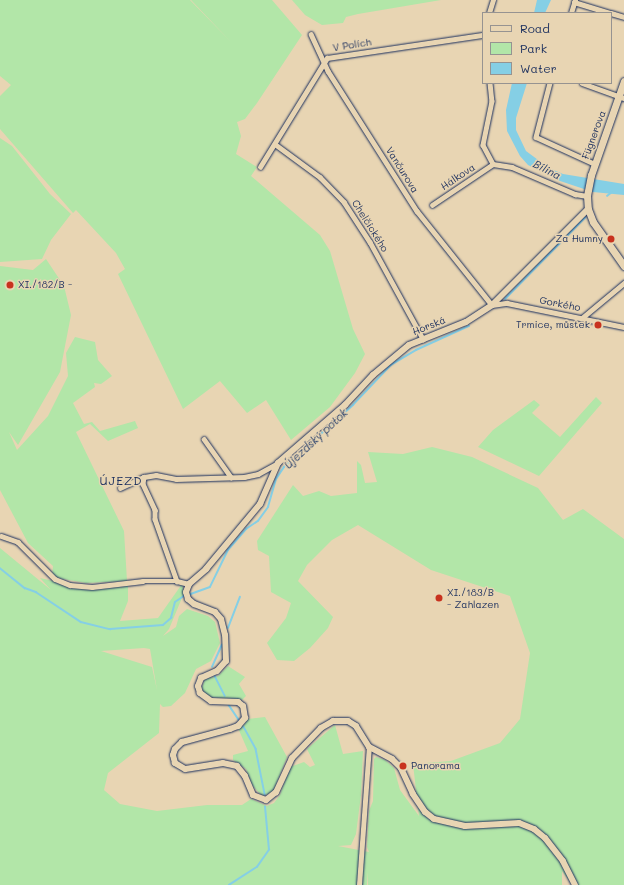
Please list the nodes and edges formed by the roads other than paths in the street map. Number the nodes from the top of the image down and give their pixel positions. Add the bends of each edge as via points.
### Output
1 (493, 0) edge
2 (575, 1) edge
3 (489, 12) edge
4 (571, 12) edge
5 (608, 12) edge
6 (612, 13) edge
7 (624, 17) edge
8 (311, 34) dead end
9 (482, 35) edge
10 (325, 62) junction
11 (624, 82) edge
12 (490, 84) edge
13 (550, 84) edge
14 (585, 84) edge
15 (621, 97) edge
16 (275, 144) junction
17 (493, 164) junction
18 (595, 164) junction
19 (260, 167) dead end
20 (587, 194) junction
21 (432, 205) dead end
22 (588, 209) junction
23 (624, 266) edge
24 (624, 283) edge
25 (492, 305) junction
26 (582, 318) junction
27 (624, 326) edge
28 (424, 339) junction
29 (204, 439) dead end
30 (278, 463) junction
31 (144, 477) junction
32 (231, 477) junction
33 (120, 488) dead end
34 (1, 536) edge
35 (177, 581) junction
36 (190, 584) junction
37 (369, 747) junction
38 (359, 885) edge
39 (575, 885) edge

1 - 3 street
2 - 4 street
2 - 5 street
6 - 7 street
8 - 10 street, Vančurova
9 - 10 street, V Polích via 328,58
10 - 16 street, V Polích
10 - 25 street, Vančurova via 332,78 417,211
11 - 15 main road, Fügnerova
12 - 17 street via 492,101 483,145
13 - 18 street via 536,137
14 - 15 street
15 - 18 main road, Fügnerova
16 - 19 street, V Polích
16 - 28 street, Chelčického via 320,177 344,202 370,242
17 - 20 street via 512,167 575,194
17 - 21 street, Hálkova
18 - 20 main road, Fügnerova
20 - 22 main road, Fügnerova
22 - 23 main road via 593,222
22 - 25 street, Horská
24 - 26 street
25 - 26 street, Gorkého via 507,303
25 - 28 street, Horská via 466,322
26 - 27 street, Gorkého
28 - 30 street, Horská via 409,345 387,362 345,405
29 - 32 street
30 - 32 street via 258,474
30 - 36 street via 260,504 206,569
31 - 32 street
31 - 33 street
31 - 35 street via 143,484 155,510 155,519
34 - 35 street via 18,542 55,579 70,585 92,587 143,581
35 - 36 street
36 - 37 street via 186,592 188,599 215,612 221,619 225,635 226,661 217,671 201,678 198,686 200,693 211,701 238,702 245,712 245,718 238,726 178,745 173,755 180,767 194,769 231,764 242,771 253,795 266,800 276,792 292,758 327,723 348,721 356,726
37 - 38 street
37 - 39 street via 392,759 401,768 412,794 425,812 434,819 465,826 519,823 534,829 545,838 562,861

